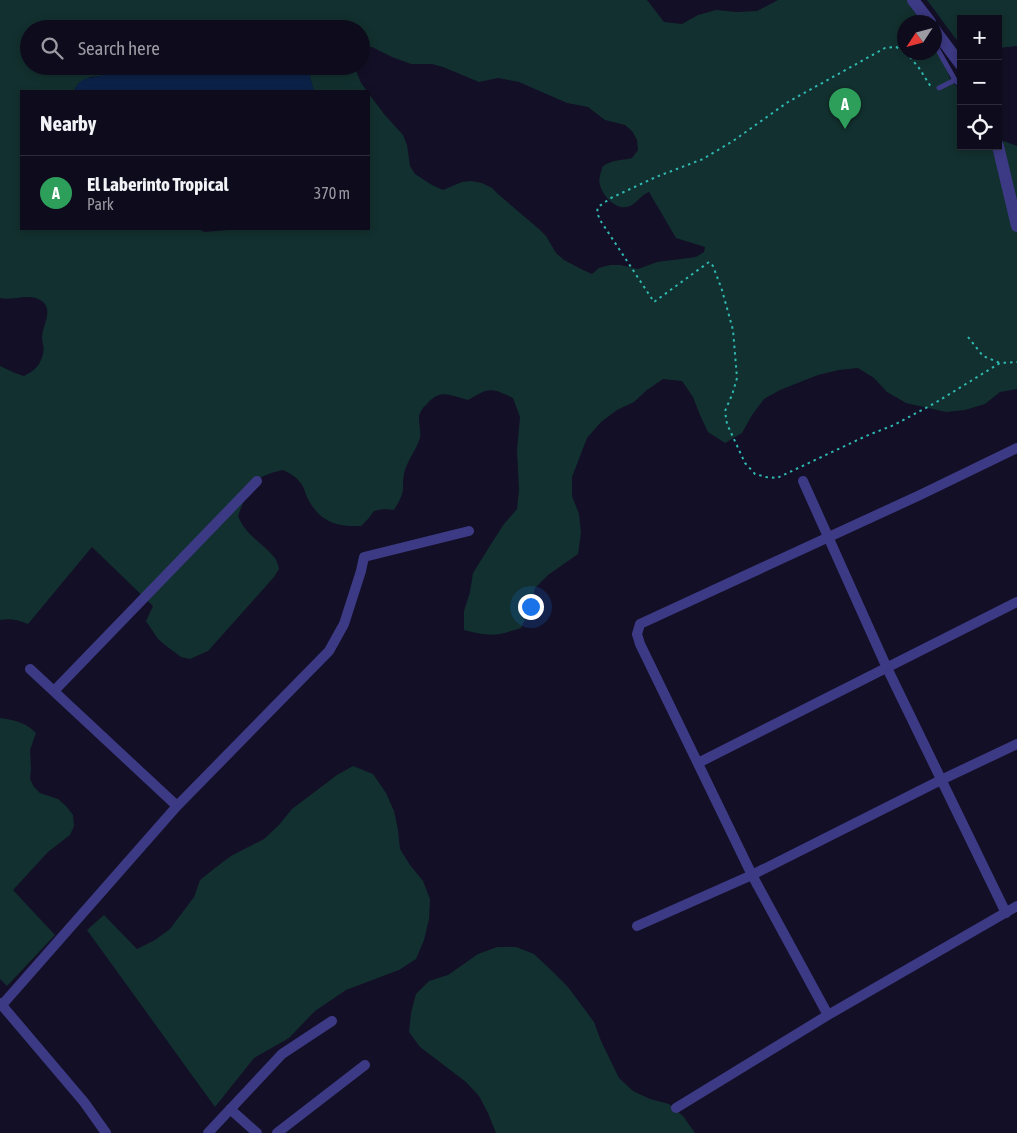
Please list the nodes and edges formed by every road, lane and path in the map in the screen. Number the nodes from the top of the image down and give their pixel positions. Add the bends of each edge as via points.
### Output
1 (914, 0) edge
2 (925, 15) edge
3 (942, 39) edge
4 (897, 48) edge
5 (942, 57) edge
6 (912, 60) edge
7 (957, 60) edge
8 (955, 80) joint
9 (939, 88) joint
10 (999, 150) edge
11 (1017, 226) edge
12 (968, 337) dead end
13 (1017, 362) edge
14 (1000, 363) junction
15 (1017, 448) edge
16 (803, 480) dead end
17 (257, 481) dead end
18 (469, 531) dead end
19 (828, 537) junction
20 (1017, 602) edge
21 (887, 668) junction
22 (30, 669) dead end
23 (54, 692) junction
24 (1017, 744) edge
25 (698, 763) junction
26 (941, 780) junction
27 (177, 806) junction
28 (752, 874) junction
29 (1017, 906) edge
30 (1006, 913) junction
31 (637, 926) dead end
32 (1, 1004) edge
33 (828, 1015) junction
34 (332, 1021) dead end
35 (366, 1065) dead end
36 (676, 1108) dead end
37 (230, 1109) junction
38 (106, 1133) edge
39 (208, 1133) edge
40 (257, 1133) edge
41 (278, 1133) edge

1 - 2 street
3 - 7 street
4 - 14 path via 885,48 788,102 733,141 703,158 611,198 598,207 597,212 654,302 709,262 713,266 733,330 737,378 725,412 727,424 745,464 755,474 777,478 894,425
5 - 8 lane
6 - 9 path via 933,89
8 - 9 lane
10 - 11 street
12 - 14 path via 983,356
13 - 14 path
15 - 19 street
16 - 19 street
17 - 23 street
18 - 27 street via 364,557 344,624 328,651
19 - 21 street
19 - 25 street via 640,624 637,634 640,644
20 - 21 street
21 - 25 street
21 - 26 street
22 - 23 street
23 - 27 street
24 - 26 street
25 - 28 street
26 - 28 street
26 - 30 street
27 - 32 street
28 - 31 street
28 - 33 street
29 - 30 street
30 - 33 street
32 - 38 street via 84,1102
33 - 36 street
34 - 37 street via 282,1054
35 - 41 street
37 - 39 street
37 - 40 street

